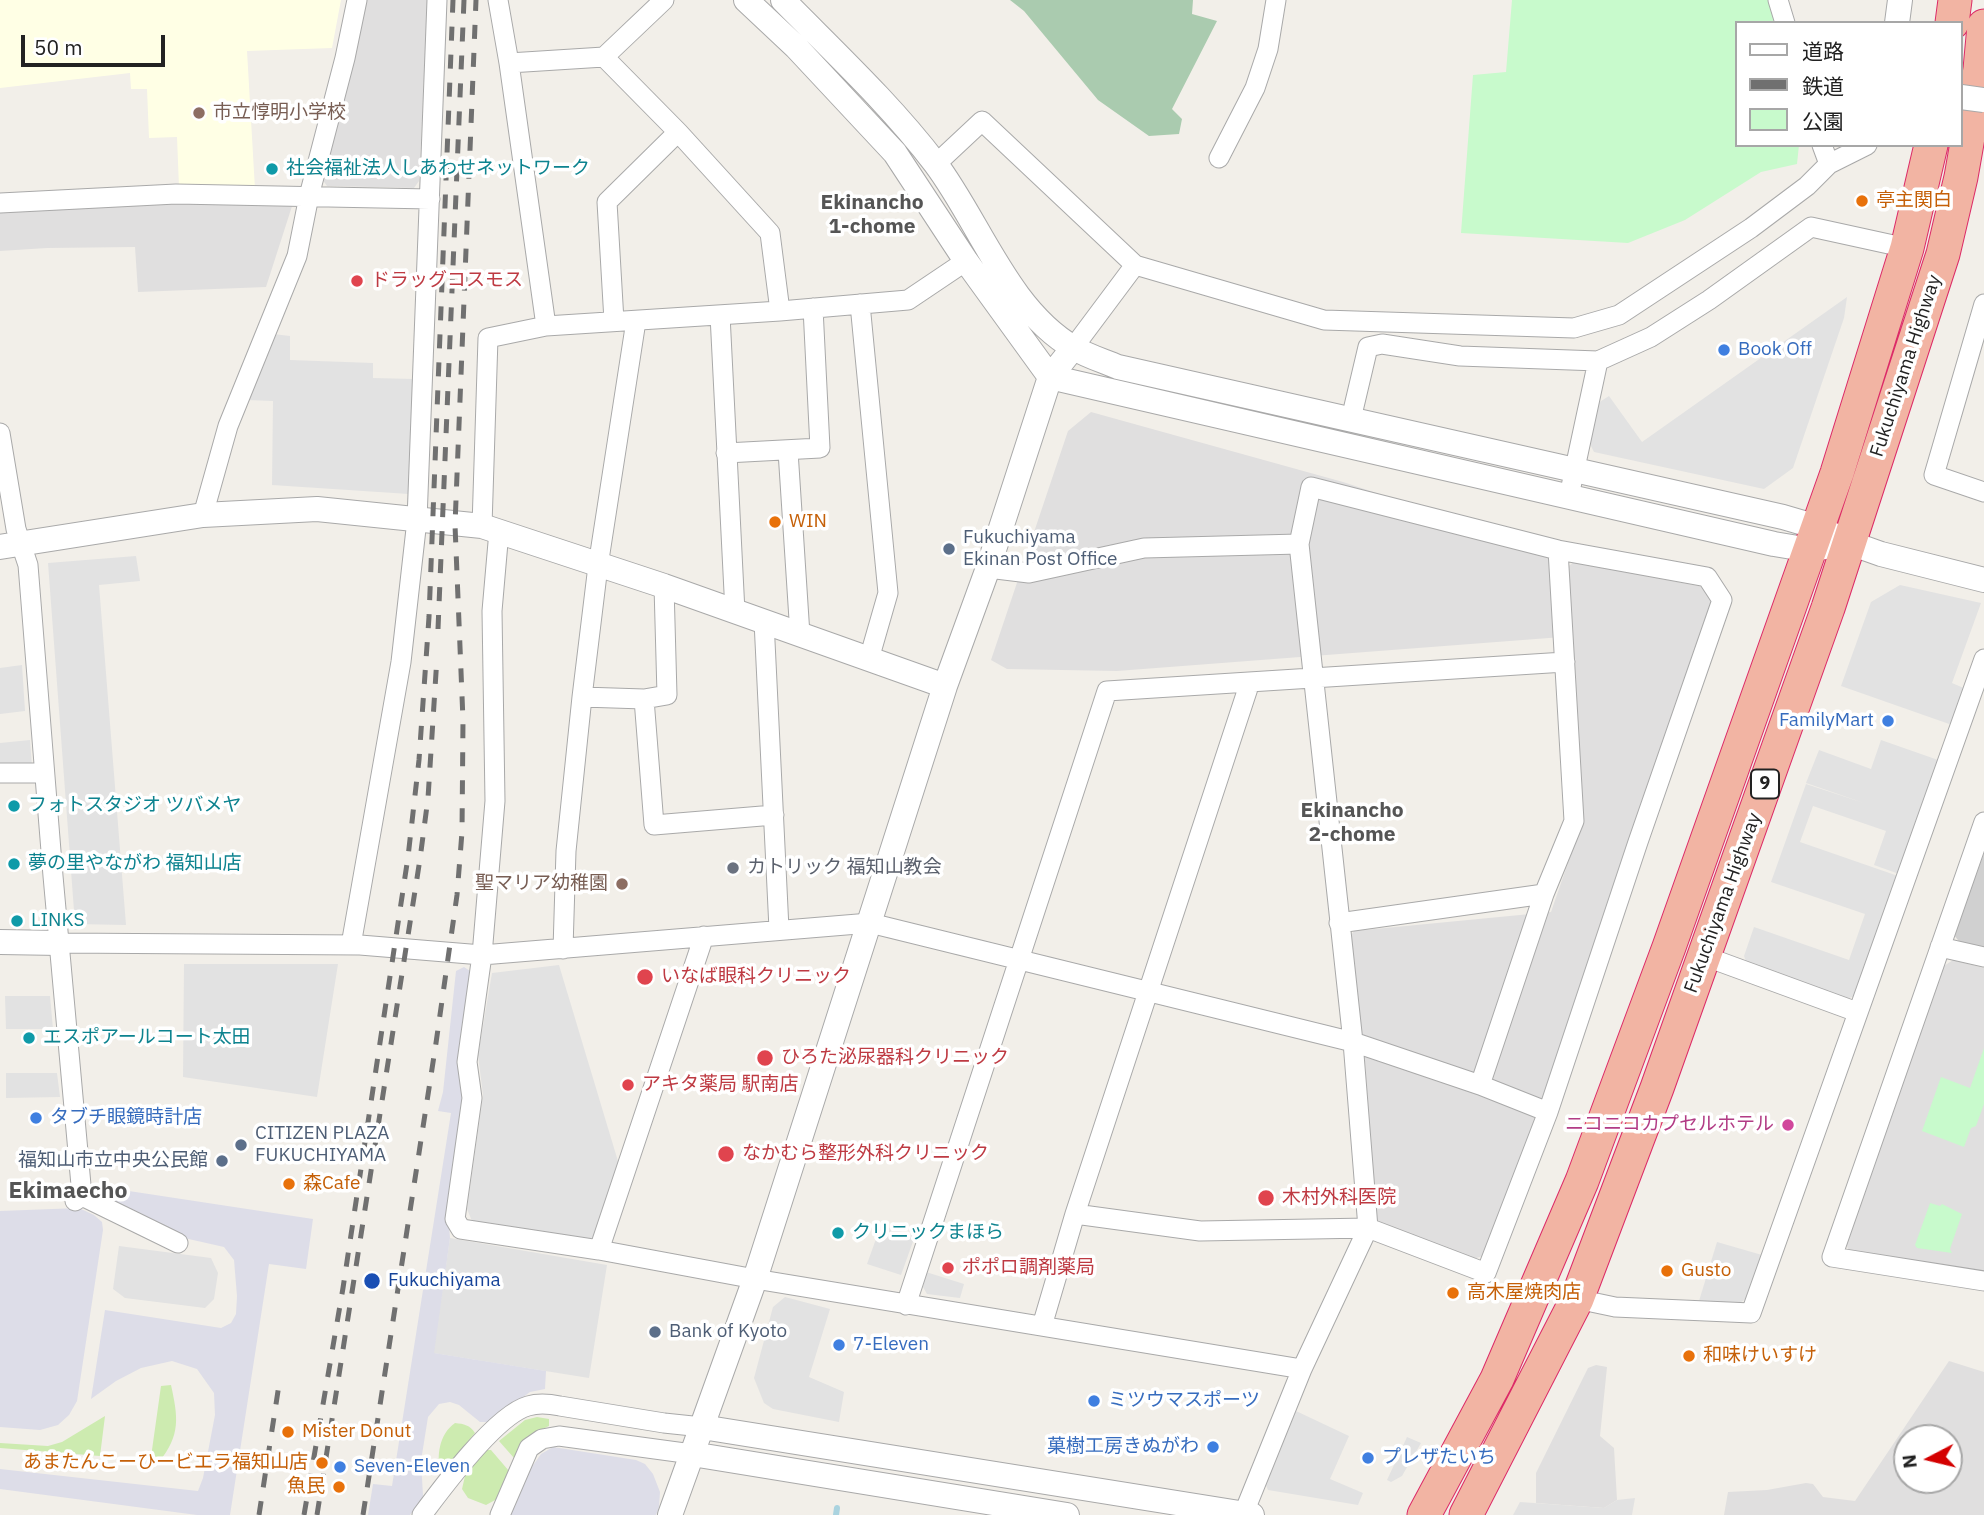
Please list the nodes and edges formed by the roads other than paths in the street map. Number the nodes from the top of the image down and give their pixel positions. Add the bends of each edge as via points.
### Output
1 (357, 0) edge
2 (437, 0) edge
3 (498, 0) edge
4 (664, 0) edge
5 (746, 0) edge
6 (783, 0) edge
7 (1276, 0) edge
8 (1778, 0) edge
9 (1900, 0) edge
10 (1955, 0) edge
11 (1784, 21) edge
12 (1897, 21) edge
13 (1952, 21) edge
14 (1984, 26) edge
15 (604, 57) junction
16 (509, 63) junction
17 (1963, 97) edge
18 (1984, 100) edge
19 (678, 132) junction
20 (1823, 147) edge
21 (1863, 147) edge
22 (1931, 147) edge
23 (1219, 158) dead end
24 (936, 164) junction
25 (1829, 164) junction
26 (309, 196) junction
27 (430, 199) junction
28 (0, 203) edge
29 (1908, 247) junction
30 (966, 261) junction
31 (1135, 265) junction
32 (860, 304) junction
33 (1984, 304) edge
34 (813, 308) junction
35 (780, 311) junction
36 (720, 315) junction
37 (614, 321) junction
38 (636, 321) junction
39 (546, 326) junction
40 (1073, 348) junction
41 (1598, 361) junction
42 (1050, 377) junction
43 (1351, 419) junction
44 (0, 433) edge
45 (788, 451) junction
46 (726, 453) junction
47 (1574, 471) junction
48 (1984, 492) edge
49 (1569, 496) junction
50 (203, 515) junction
51 (417, 520) junction
52 (491, 529) junction
53 (1814, 538) junction
54 (1850, 543) junction
55 (1299, 544) junction
56 (11, 545) edge
57 (1558, 550) junction
58 (598, 566) junction
59 (988, 568) junction
60 (1984, 580) edge
61 (664, 586) junction
62 (736, 612) junction
63 (764, 621) junction
64 (800, 635) junction
65 (869, 659) junction
66 (1984, 659) edge
67 (1565, 662) junction
68 (1315, 677) junction
69 (1250, 682) junction
70 (945, 685) junction
71 (582, 697) junction
72 (644, 699) junction
73 (0, 773) edge
74 (44, 773) junction
75 (775, 815) junction
76 (1984, 822) edge
77 (1544, 894) junction
78 (870, 923) junction
79 (1339, 923) junction
80 (779, 929) junction
81 (704, 936) junction
82 (0, 943) edge
83 (60, 943) junction
84 (351, 945) junction
85 (1940, 947) junction
86 (563, 950) junction
87 (482, 955) junction
88 (1704, 956) junction
89 (1984, 957) edge
90 (1019, 960) junction
91 (1147, 990) junction
92 (1857, 1012) junction
93 (1353, 1042) junction
94 (1479, 1085) junction
95 (1548, 1112) junction
96 (1075, 1214) junction
97 (1368, 1228) junction
98 (178, 1243) dead end
99 (600, 1250) junction
100 (755, 1279) junction
101 (1984, 1281) edge
102 (1577, 1298) junction
103 (906, 1305) junction
104 (1042, 1326) junction
105 (1302, 1369) junction
106 (702, 1427) junction
107 (692, 1454) junction
108 (1145, 1507) edge
109 (422, 1515) edge
110 (500, 1515) edge
111 (670, 1515) edge
112 (1067, 1515) edge
113 (1246, 1515) edge
114 (1424, 1515) edge
115 (1466, 1515) edge

1 - 26 street
2 - 27 street
3 - 16 street
4 - 15 street
5 - 30 street via 895,153
6 - 24 street
7 - 23 street via 1268,50 1255,88
8 - 11 street
9 - 12 street
10 - 13 highway
14 - 54 highway, Fukuchiyama Highway / 9 via 1961,177 1943,254
15 - 16 street
15 - 19 street
16 - 39 street
17 - 18 street, bridge
19 - 35 street via 770,233
19 - 37 street via 607,202
20 - 25 street
21 - 25 street
22 - 29 highway, Fukuchiyama Highway / 9
24 - 31 street via 982,121
24 - 40 street via 1010,285 1043,323
25 - 31 street via 1751,228 1619,315 1574,328 1324,320
26 - 27 street
26 - 28 street via 176,194
26 - 50 street via 297,256 228,426
27 - 51 street
29 - 41 street via 1811,227 1651,337
29 - 53 highway, Fukuchiyama Highway / 9
30 - 32 street via 908,300
30 - 42 street
31 - 40 street
32 - 34 street
32 - 65 street via 888,593
33 - 48 street via 1934,475
34 - 35 street
34 - 45 street via 820,448
35 - 36 street
36 - 38 street
36 - 46 street
37 - 38 street
37 - 39 street
38 - 58 street
39 - 52 street via 488,338
40 - 42 street
40 - 43 street via 1118,367
41 - 43 street via 1460,356 1382,344 1368,347
41 - 47 street
42 - 49 street
42 - 59 street
43 - 47 street
44 - 56 street via 14,521
45 - 46 street
45 - 64 street
46 - 62 street
47 - 49 street
47 - 53 street via 1783,517
49 - 53 street via 1774,544
50 - 51 street via 317,509
50 - 56 street
51 - 52 street
51 - 84 street via 401,662
52 - 58 street
52 - 87 street via 495,801
53 - 54 street
53 - 114 highway, Fukuchiyama Highway / 9 via 1582,1181 1497,1379
54 - 60 street
54 - 88 highway, Fukuchiyama Highway / 9
55 - 57 street via 1311,487
55 - 59 street via 1144,548 1029,573
55 - 68 street
56 - 74 street via 28,565
57 - 67 street
57 - 95 street via 1707,577 1722,600
58 - 61 street
58 - 71 street
59 - 70 street
61 - 62 street
61 - 72 street via 667,695
62 - 63 street
63 - 64 street
63 - 75 street
64 - 65 street
65 - 70 street
66 - 92 street
67 - 68 street
67 - 77 street via 1574,821
68 - 69 street
68 - 79 street
69 - 90 street via 1107,691
69 - 91 street
70 - 78 street
71 - 72 street
71 - 86 street via 566,851
72 - 75 street via 654,825
73 - 74 street
74 - 83 street
75 - 80 street
76 - 85 street
77 - 79 street
77 - 94 street
78 - 80 street
78 - 90 street
78 - 100 street
79 - 93 street
80 - 81 street
81 - 86 street
81 - 99 street
82 - 83 street
83 - 84 street
83 - 98 street via 79,1198
84 - 87 street
85 - 89 street
85 - 101 street via 1832,1257
86 - 87 street
87 - 99 street via 467,1062 472,1098 455,1219 461,1229
88 - 92 street
88 - 102 highway, Fukuchiyama Highway / 9
90 - 91 street
90 - 103 street
91 - 93 street
91 - 96 street
92 - 102 street via 1751,1313 1615,1307
93 - 94 street
93 - 97 street
94 - 95 street
95 - 97 street via 1486,1273
96 - 97 street via 1200,1231
96 - 104 street
97 - 105 street
99 - 100 street
100 - 103 street
100 - 106 street
102 - 115 highway, Fukuchiyama Highway / 9
103 - 104 street
104 - 105 street
105 - 113 street
106 - 107 street
106 - 108 street via 842,1448
106 - 109 street via 545,1404 527,1406 487,1436
107 - 110 street via 559,1436 542,1439 529,1448
107 - 111 street
107 - 112 street
108 - 113 street

